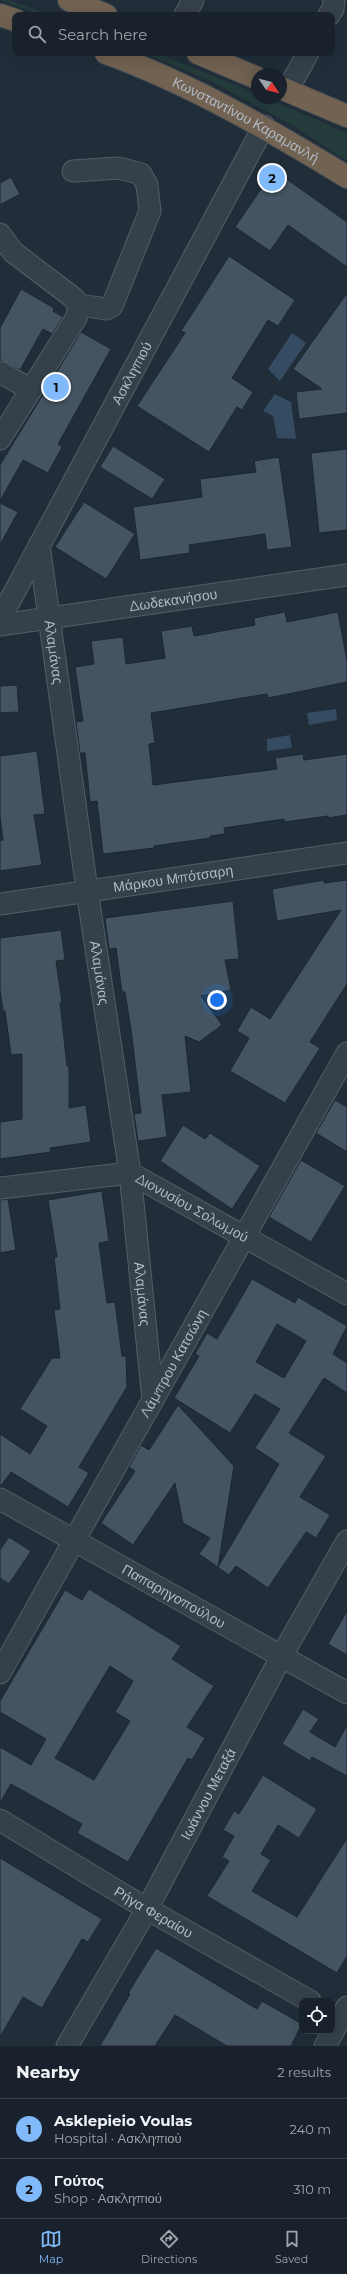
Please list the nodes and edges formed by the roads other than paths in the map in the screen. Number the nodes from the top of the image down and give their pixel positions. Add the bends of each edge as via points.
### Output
1 (69, 0) edge
2 (193, 0) edge
3 (334, 0) edge
4 (342, 0) edge
5 (347, 2) edge
6 (99, 12) edge
7 (187, 12) edge
8 (331, 12) edge
9 (0, 15) edge
10 (12, 19) edge
11 (114, 56) edge
12 (205, 56) edge
13 (306, 56) edge
14 (251, 75) edge
15 (287, 84) edge
16 (287, 90) edge
17 (347, 116) edge
18 (264, 126) junction
19 (73, 171) dead end
20 (347, 177) edge
21 (0, 234) edge
22 (80, 305) junction
23 (0, 372) edge
24 (31, 390) junction
25 (0, 439) edge
26 (39, 545) junction
27 (347, 575) edge
28 (49, 618) junction
29 (0, 619) edge
30 (0, 625) edge
31 (347, 853) edge
32 (87, 890) junction
33 (0, 904) edge
34 (347, 1053) edge
35 (130, 1173) junction
36 (0, 1188) edge
37 (245, 1237) junction
38 (347, 1294) edge
39 (154, 1400) junction
40 (0, 1499) edge
41 (75, 1541) junction
42 (347, 1541) edge
43 (281, 1657) junction
44 (0, 1673) edge
45 (347, 1693) edge
46 (0, 1820) edge
47 (147, 1910) junction
48 (305, 1998) edge
49 (342, 2015) edge
50 (67, 2046) edge
51 (326, 2046) edge

1 - 6 highway
2 - 7 street
3 - 8 street
4 - 5 street
9 - 10 highway
11 - 18 highway, Κωνσταντίνου Καραμανλή via 141,66
12 - 14 highway
13 - 15 street
16 - 17 highway
18 - 20 highway, Κωνσταντίνου Καραμανλή
18 - 26 street, Ασκληπιού
19 - 22 street via 119,168 141,174 147,185 150,211 112,306 106,309
21 - 22 street via 13,252
22 - 24 street via 76,318
23 - 24 street
24 - 25 street
26 - 28 street, Αλαμάνας
26 - 29 street, Ασκληπιού
27 - 28 street, Δωδεκανήσου
28 - 30 street, Δωδεκανήσου
28 - 32 street, Αλαμάνας
31 - 32 street, Μάρκου Μπότσαρη
32 - 33 street, Μάρκου Μπότσαρη
32 - 35 street, Αλαμάνας
34 - 37 street, Λάμπρου Κατσώνη
35 - 36 street, Διονυσίου Σολωμού
35 - 37 street, Διονυσίου Σολωμού
35 - 39 street, Αλαμάνας
37 - 38 street, Διονυσίου Σολωμού
37 - 39 street, Λάμπρου Κατσώνη
39 - 41 street, Λάμπρου Κατσώνη
40 - 41 street, Παπαρηγοπούλου
41 - 43 street, Παπαρηγοπούλου
41 - 44 street, Λάμπρου Κατσώνη
42 - 43 street, Ιωάννου Μεταξά
43 - 45 street, Παπαρηγοπούλου
43 - 47 street, Ιωάννου Μεταξά
46 - 47 street, Ρήγα Φεραίου
47 - 48 street, Ρήγα Φεραίου
47 - 50 street, Ιωάννου Μεταξά
49 - 51 street

